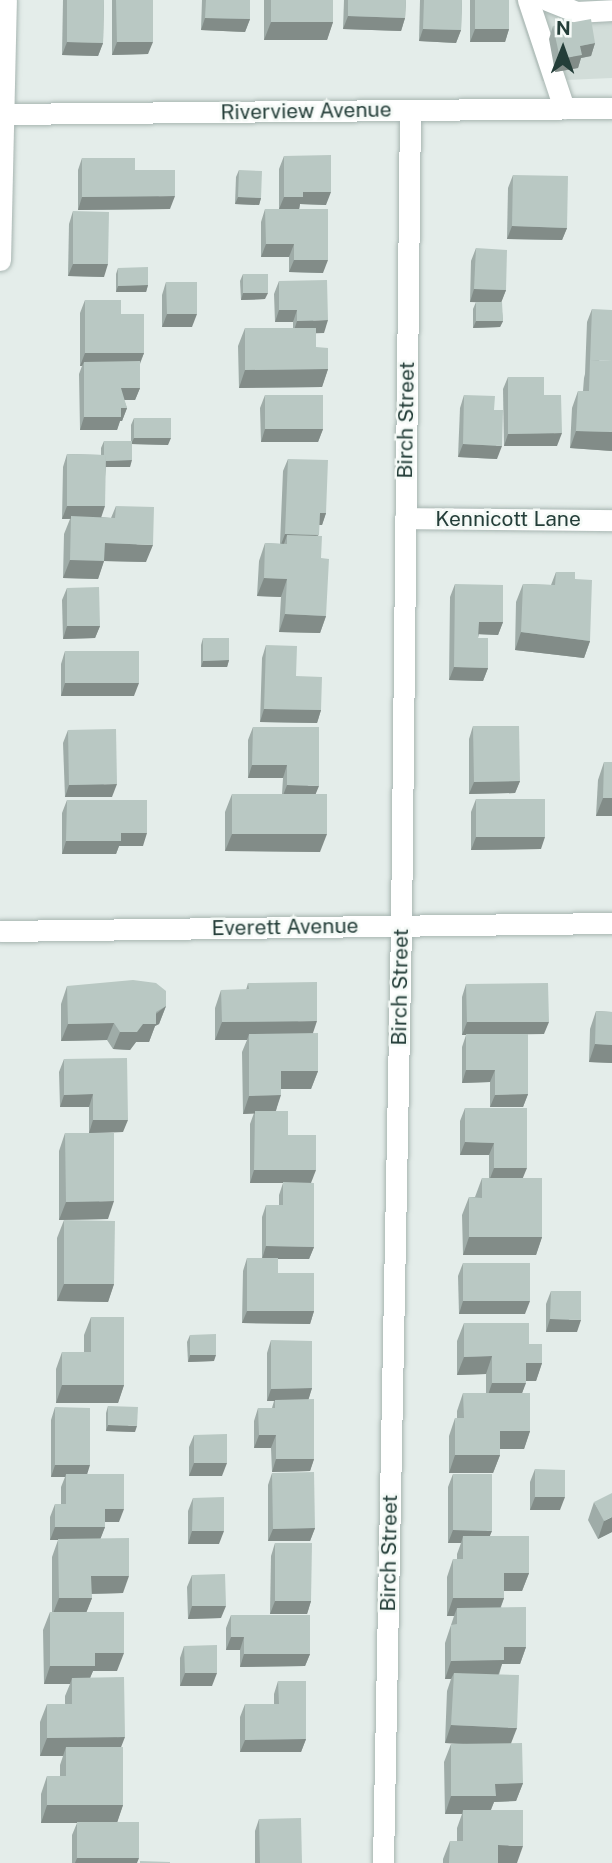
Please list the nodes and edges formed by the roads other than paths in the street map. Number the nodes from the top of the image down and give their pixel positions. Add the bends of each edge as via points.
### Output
1 (6, 0) edge
2 (539, 3) edge
3 (612, 10) edge
4 (564, 108) junction
5 (612, 108) edge
6 (410, 110) junction
7 (1, 114) edge
8 (0, 260) edge
9 (405, 518) junction
10 (612, 520) edge
11 (612, 923) edge
12 (401, 926) junction
13 (0, 931) edge
14 (383, 1863) edge

1 - 7 street
2 - 3 street via 576,12
2 - 4 street
4 - 5 street, Riverview Avenue
4 - 6 street, Riverview Avenue
6 - 7 street, Riverview Avenue
6 - 9 street, Birch Street
7 - 8 street
9 - 10 street, Kennicott Lane
9 - 12 street, Birch Street
11 - 12 street, Everett Avenue
12 - 13 street, Everett Avenue
12 - 14 street, Birch Street

